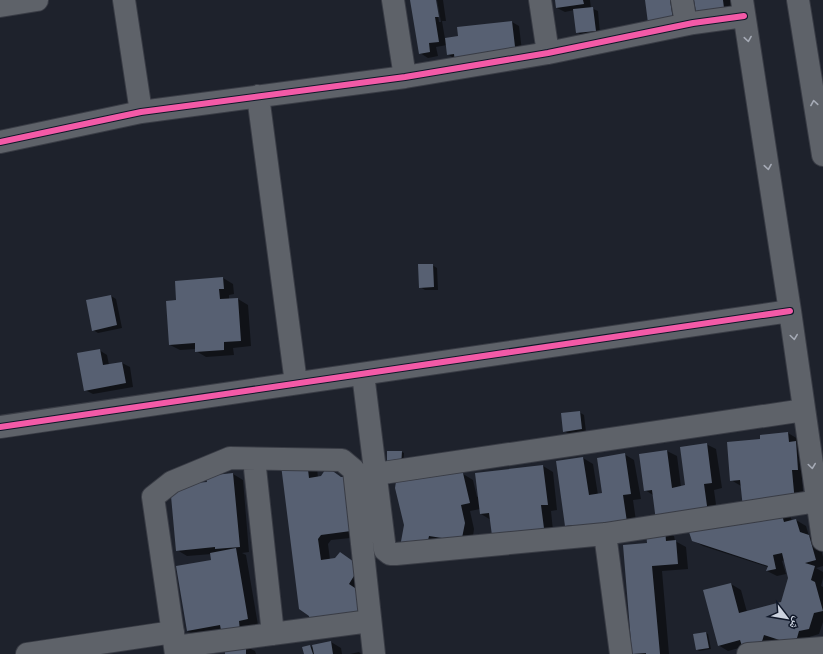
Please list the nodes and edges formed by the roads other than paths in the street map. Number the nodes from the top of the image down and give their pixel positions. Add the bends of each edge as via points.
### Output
1 (37, 0) edge
2 (124, 0) edge
3 (393, 0) edge
4 (540, 0) edge
5 (682, 0) edge
6 (798, 0) edge
7 (0, 6) edge
8 (743, 8) edge
9 (686, 24) junction
10 (548, 53) junction
11 (405, 77) junction
12 (258, 96) junction
13 (141, 112) junction
14 (0, 142) edge
15 (823, 155) edge
16 (790, 311) junction
17 (363, 374) junction
18 (296, 383) junction
19 (804, 410) junction
20 (0, 427) edge
21 (254, 459) junction
22 (376, 474) junction
23 (818, 501) junction
24 (605, 534) junction
25 (823, 540) edge
26 (370, 621) junction
27 (272, 634) junction
28 (175, 644) edge
29 (823, 648) edge
30 (27, 654) edge
31 (374, 654) edge
32 (621, 654) edge
33 (748, 654) edge

1 - 7 street
2 - 13 street
3 - 11 street
4 - 10 street
5 - 9 street
15 -> 6 street
8 - 9 street
8 -> 16 street
9 - 10 street
10 - 11 street
11 - 12 street
12 - 13 street
12 - 18 street
13 - 14 street
16 - 17 street
16 -> 19 street
17 - 18 street
17 - 22 street
18 - 20 street
19 - 22 street
19 -> 23 street
21 - 26 street via 342,460 354,470
21 - 27 street
21 - 28 street via 230,458 172,482 153,497
22 - 24 street via 385,550 390,554
23 - 24 street
23 - 25 street
24 - 32 street
26 - 27 street
26 - 31 street
27 - 28 street
28 - 30 street
29 - 33 street

